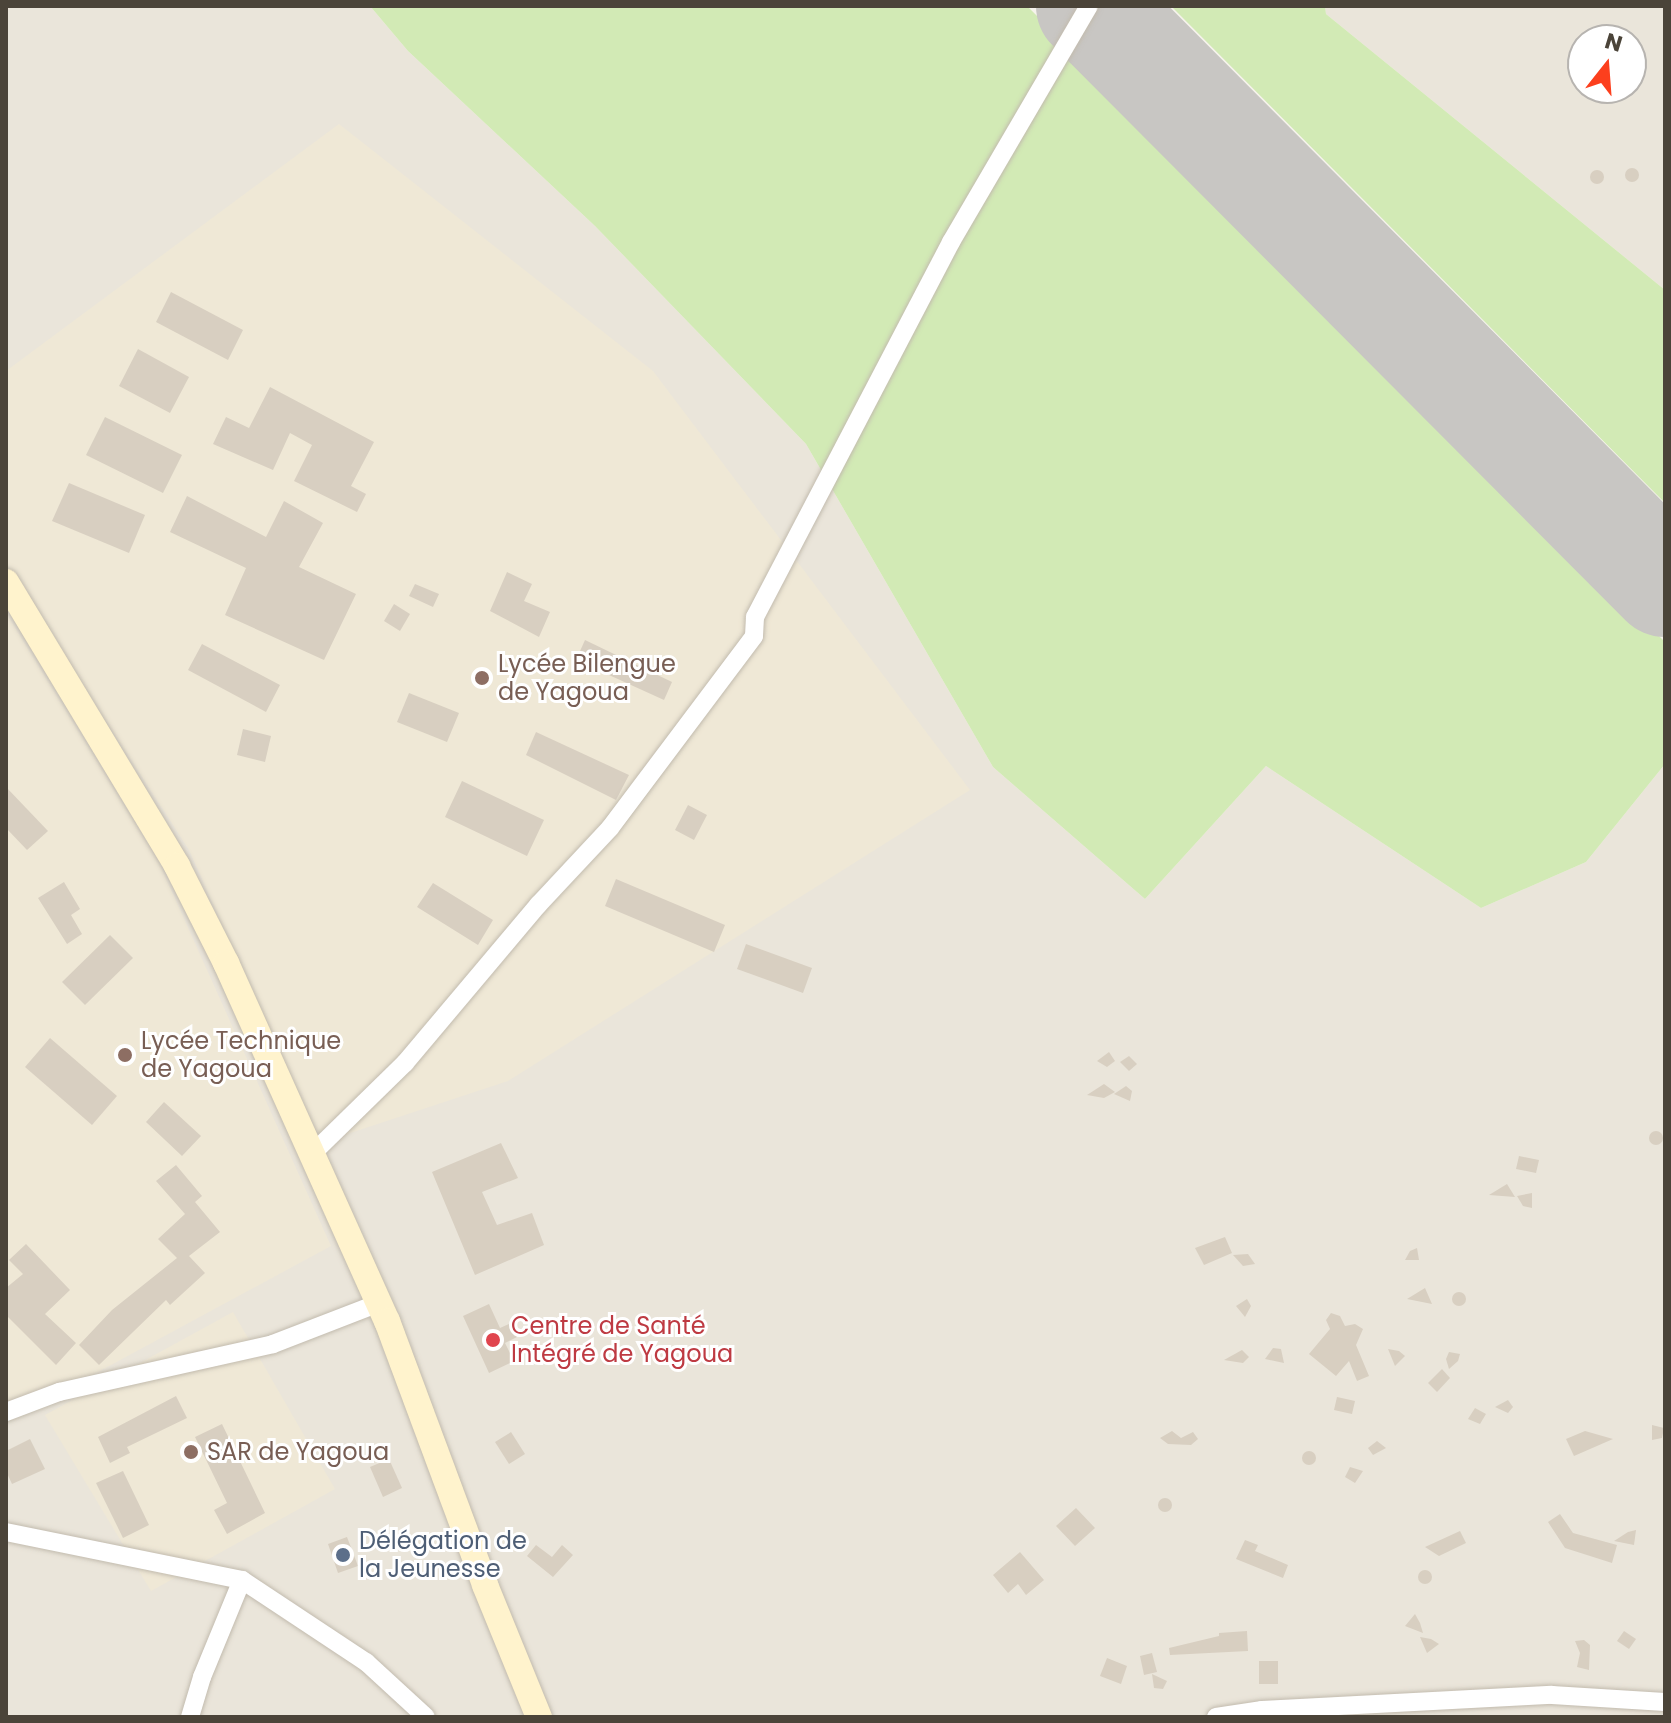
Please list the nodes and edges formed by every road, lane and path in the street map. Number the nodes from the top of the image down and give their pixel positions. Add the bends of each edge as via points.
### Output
1 (1089, 6) edge
2 (6, 582) edge
3 (313, 1153) junction
4 (379, 1303) junction
5 (6, 1412) edge
6 (6, 1532) edge
7 (242, 1580) junction
8 (1665, 1702) edge
9 (190, 1717) edge
10 (426, 1717) edge
11 (539, 1717) edge
12 (1216, 1717) edge

1 - 3 street via 951,242 755,617 754,636 610,828 405,1063
2 - 3 street via 177,866
3 - 4 street
4 - 5 street via 273,1344 59,1392
4 - 11 street
6 - 7 street
7 - 9 street
7 - 10 street via 366,1662
8 - 12 street via 1552,1695

